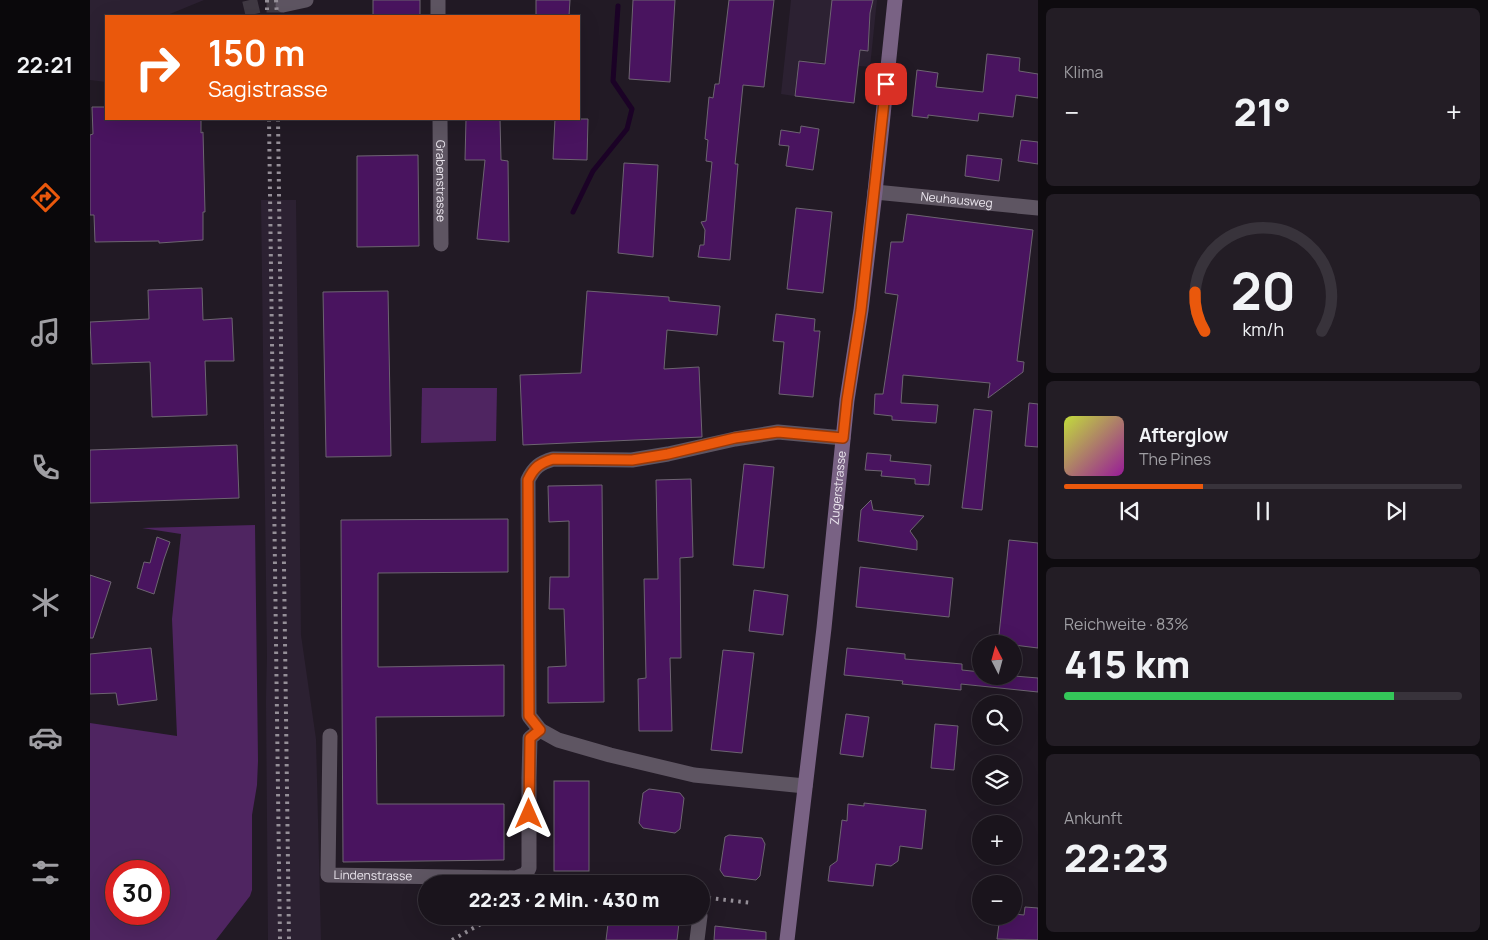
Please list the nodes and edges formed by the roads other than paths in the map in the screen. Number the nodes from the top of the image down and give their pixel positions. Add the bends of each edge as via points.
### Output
1 (306, 0) edge
2 (438, 0) edge
3 (895, 0) edge
4 (284, 5) dead end
5 (438, 15) edge
6 (440, 120) edge
7 (875, 192) junction
8 (1038, 208) edge
9 (441, 244) dead end
10 (843, 438) junction
11 (540, 730) junction
12 (330, 736) dead end
13 (805, 786) junction
14 (699, 925) edge
15 (697, 940) edge
16 (787, 940) edge

1 - 4 street
2 - 5 street
3 - 7 main road, Zugerstrasse
6 - 9 street, Grabenstrasse
7 - 8 street, Neuhausweg
7 - 10 main road, Zugerstrasse
10 - 11 street via 778,432 632,460 553,459 533,470 528,480 529,716
10 - 13 main road, Zugerstrasse
11 - 12 street, Lindenstrasse via 530,738 529,868 526,874 516,878 328,875
11 - 13 street via 558,740 694,775
13 - 16 main road, Zugerstrasse
14 - 15 street

